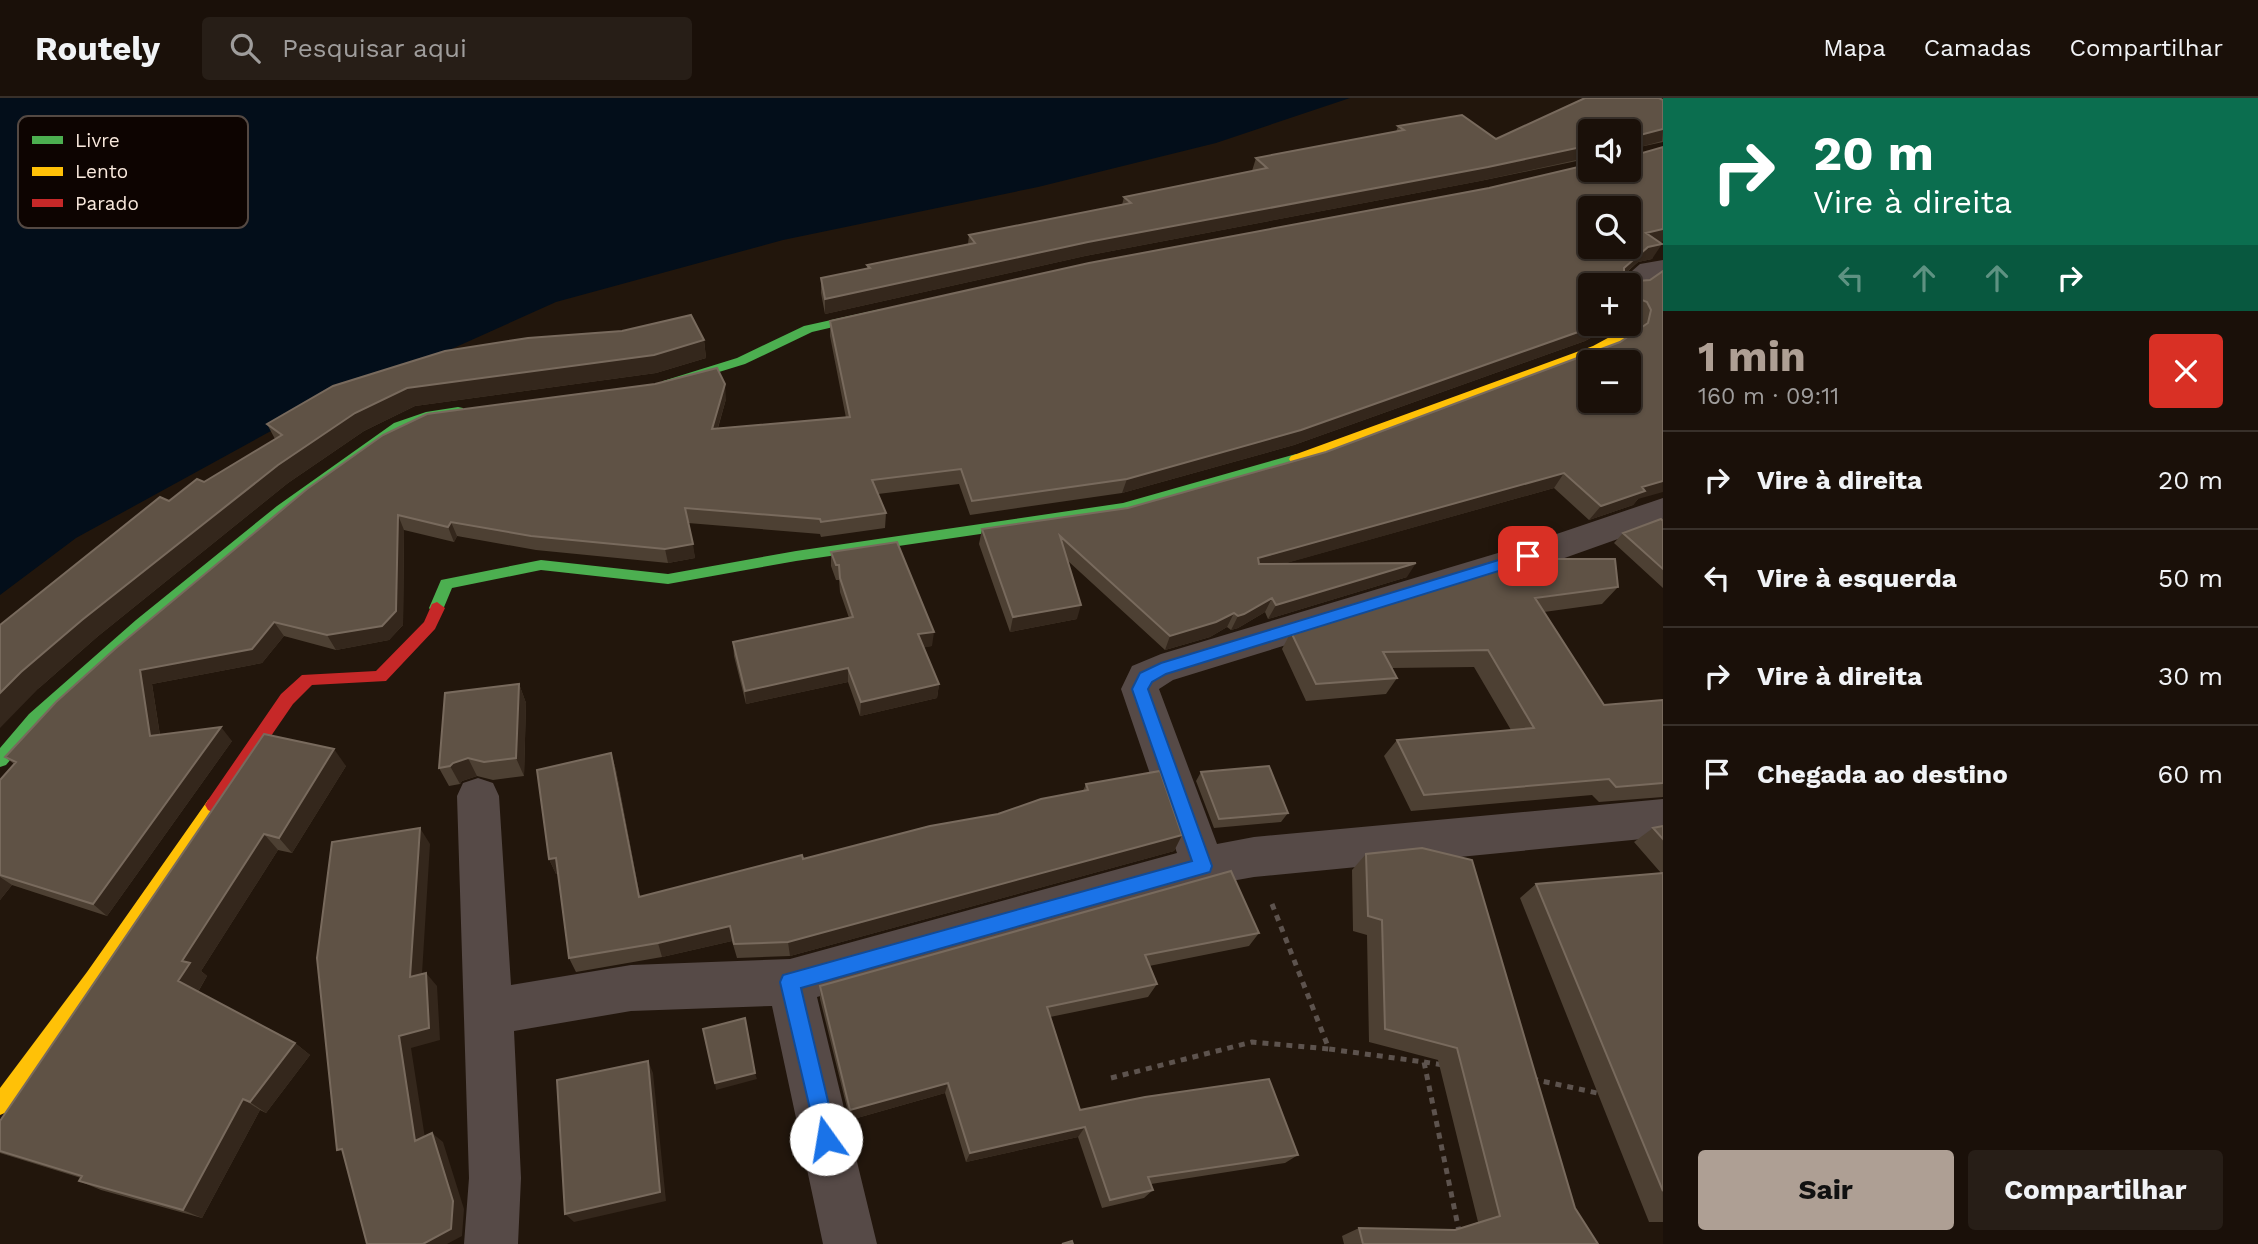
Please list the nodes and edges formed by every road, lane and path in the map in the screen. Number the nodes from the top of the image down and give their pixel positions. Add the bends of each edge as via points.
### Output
1 (1663, 268) edge
2 (1641, 277) edge
3 (901, 308) edge
4 (1621, 336) edge
5 (657, 386) edge
6 (473, 409) edge
7 (1663, 510) edge
8 (0, 760) edge
9 (478, 796) dead end
10 (1663, 818) edge
11 (1254, 858) junction
12 (1203, 866) junction
13 (790, 982) junction
14 (489, 1012) junction
15 (1329, 1049) junction
16 (1424, 1062) junction
17 (1450, 1065) edge
18 (1111, 1078) dead end
19 (1528, 1078) edge
20 (1605, 1094) dead end
21 (0, 1105) edge
22 (1461, 1235) edge
23 (491, 1244) edge
24 (850, 1244) edge

1 - 2 street
3 - 5 street via 808,329 731,365
4 - 21 street via 1597,349 1306,456 1123,508 668,579 541,565 446,584 430,625 380,677 308,679 287,699
6 - 8 street via 426,416 399,426 282,509 112,650 35,719
7 - 12 street via 1146,677 1140,689
9 - 14 street
10 - 11 street
11 - 12 street
11 - 15 path
12 - 13 street
13 - 14 street via 631,988
13 - 24 street
14 - 23 street via 495,1178
15 - 16 path
15 - 18 path via 1252,1042
16 - 17 path
16 - 22 path
19 - 20 path

